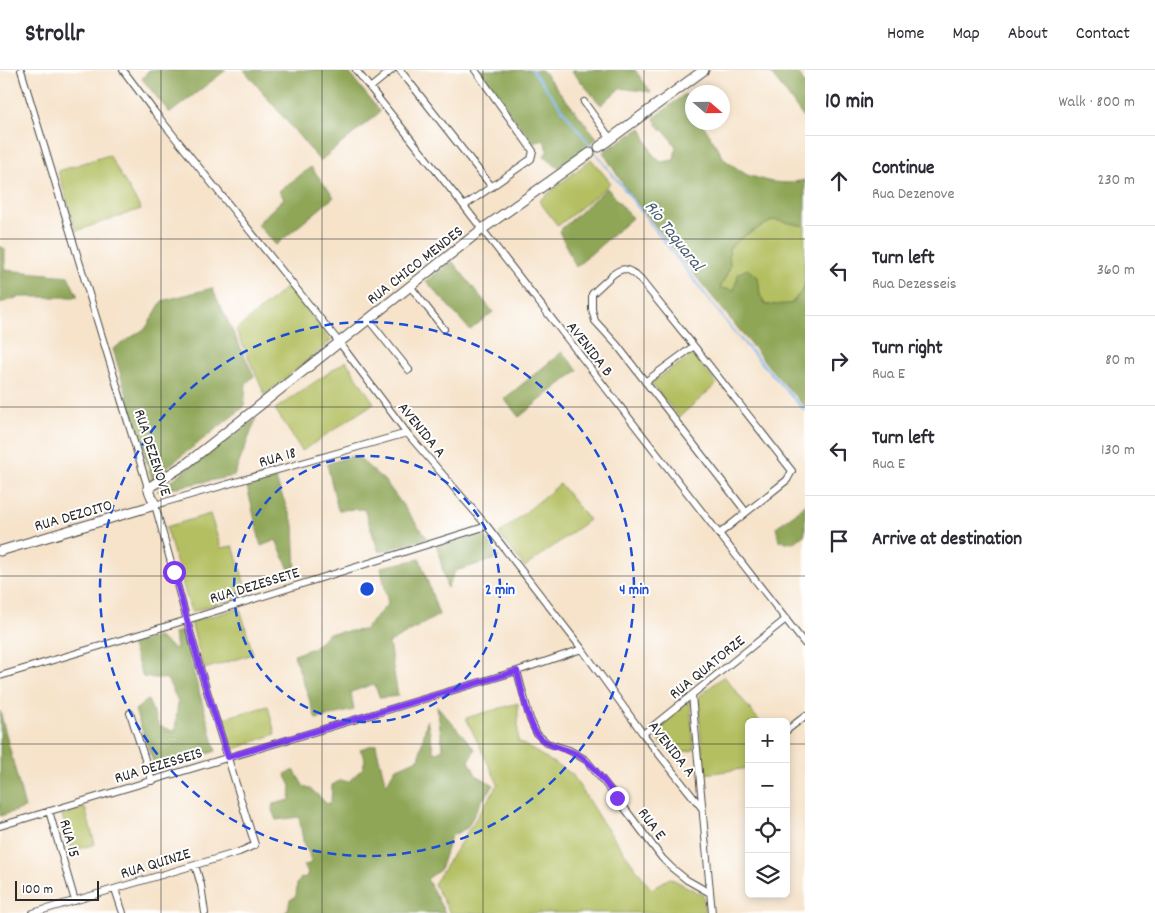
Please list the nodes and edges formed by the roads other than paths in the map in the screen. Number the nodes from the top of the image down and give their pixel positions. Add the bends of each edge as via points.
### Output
1 (21, 70) edge
2 (123, 70) edge
3 (356, 70) edge
4 (392, 70) edge
5 (400, 70) edge
6 (475, 70) edge
7 (704, 70) edge
8 (370, 88) junction
9 (584, 102) dead end
10 (610, 138) junction
11 (599, 147) joint
12 (590, 153) joint
13 (492, 187) junction
14 (464, 206) junction
15 (482, 230) junction
16 (410, 286) junction
17 (368, 319) junction
18 (444, 329) dead end
19 (339, 342) junction
20 (694, 346) junction
21 (410, 370) dead end
22 (645, 382) junction
23 (407, 433) junction
24 (148, 488) junction
25 (155, 505) junction
26 (746, 512) junction
27 (487, 526) junction
28 (719, 534) junction
29 (0, 551) edge
30 (786, 619) junction
31 (187, 620) junction
32 (805, 644) edge
33 (582, 649) junction
34 (517, 671) junction
35 (0, 676) edge
36 (692, 694) junction
37 (130, 713) dead end
38 (805, 716) edge
39 (790, 728) edge
40 (643, 734) junction
41 (228, 757) junction
42 (152, 780) junction
43 (701, 807) junction
44 (49, 811) junction
45 (0, 826) edge
46 (255, 845) joint
47 (195, 865) junction
48 (115, 889) junction
49 (710, 893) junction
50 (75, 901) junction
51 (33, 913) edge
52 (123, 913) edge
53 (205, 913) edge
54 (712, 913) edge

1 - 24 street, RUA DEZENOVE
2 - 19 street, AVENIDA A
3 - 8 street, AVENIDA B
4 - 8 street
5 - 13 street
6 - 13 street via 532,151 530,160
7 - 10 main road, RUA CHICO MENDES
8 - 14 street, AVENIDA B
9 - 10 street
10 - 11 main road, RUA CHICO MENDES
11 - 12 street, RUA CHICO MENDES
12 - 15 main road, RUA CHICO MENDES
13 - 14 street
14 - 15 street, AVENIDA B
15 - 16 main road, RUA CHICO MENDES
15 - 28 street, AVENIDA B
16 - 17 main road, RUA CHICO MENDES
16 - 18 street
17 - 19 main road, RUA CHICO MENDES
17 - 21 street
19 - 23 street, AVENIDA A
19 - 24 main road, RUA CHICO MENDES via 186,464
20 - 22 street
20 - 22 street via 634,274 624,268 618,270 592,294 592,309 595,321
20 - 26 street via 792,471 787,480
22 - 26 street
23 - 25 street, RUA 18
23 - 27 street, AVENIDA A
24 - 25 main road, RUA DEZENOVE
25 - 29 main road, RUA DEZOITO
25 - 31 street, RUA DEZENOVE
26 - 28 street
27 - 31 street, RUA DEZESSETE
27 - 33 street, AVENIDA A
28 - 30 street, AVENIDA B
30 - 32 street, AVENIDA B
30 - 36 street, RUA QUATORZE
31 - 35 street, RUA DEZESSETE
31 - 41 street, RUA DEZENOVE
33 - 34 street, RUA DEZESSEIS
33 - 40 street, AVENIDA A
34 - 41 street, RUA DEZESSEIS
34 - 49 street, RUA E via 537,734 547,743 586,760 662,858 687,880
36 - 40 street, RUA QUATORZE
36 - 43 street, AVENIDA A
37 - 42 street
38 - 39 street
40 - 43 street, AVENIDA A
41 - 42 street, RUA DEZESSEIS
41 - 46 street, RUA DEZENOVE
42 - 44 street, RUA DEZESSEIS
43 - 49 street, AVENIDA A
44 - 45 street, RUA DEZESSEIS
44 - 50 street, RUA 15
46 - 47 street, RUA QUINZE
47 - 48 street, RUA QUINZE
47 - 53 street
48 - 50 street, RUA QUINZE
48 - 52 street
49 - 54 street, AVENIDA A
50 - 51 street, RUA QUINZE

